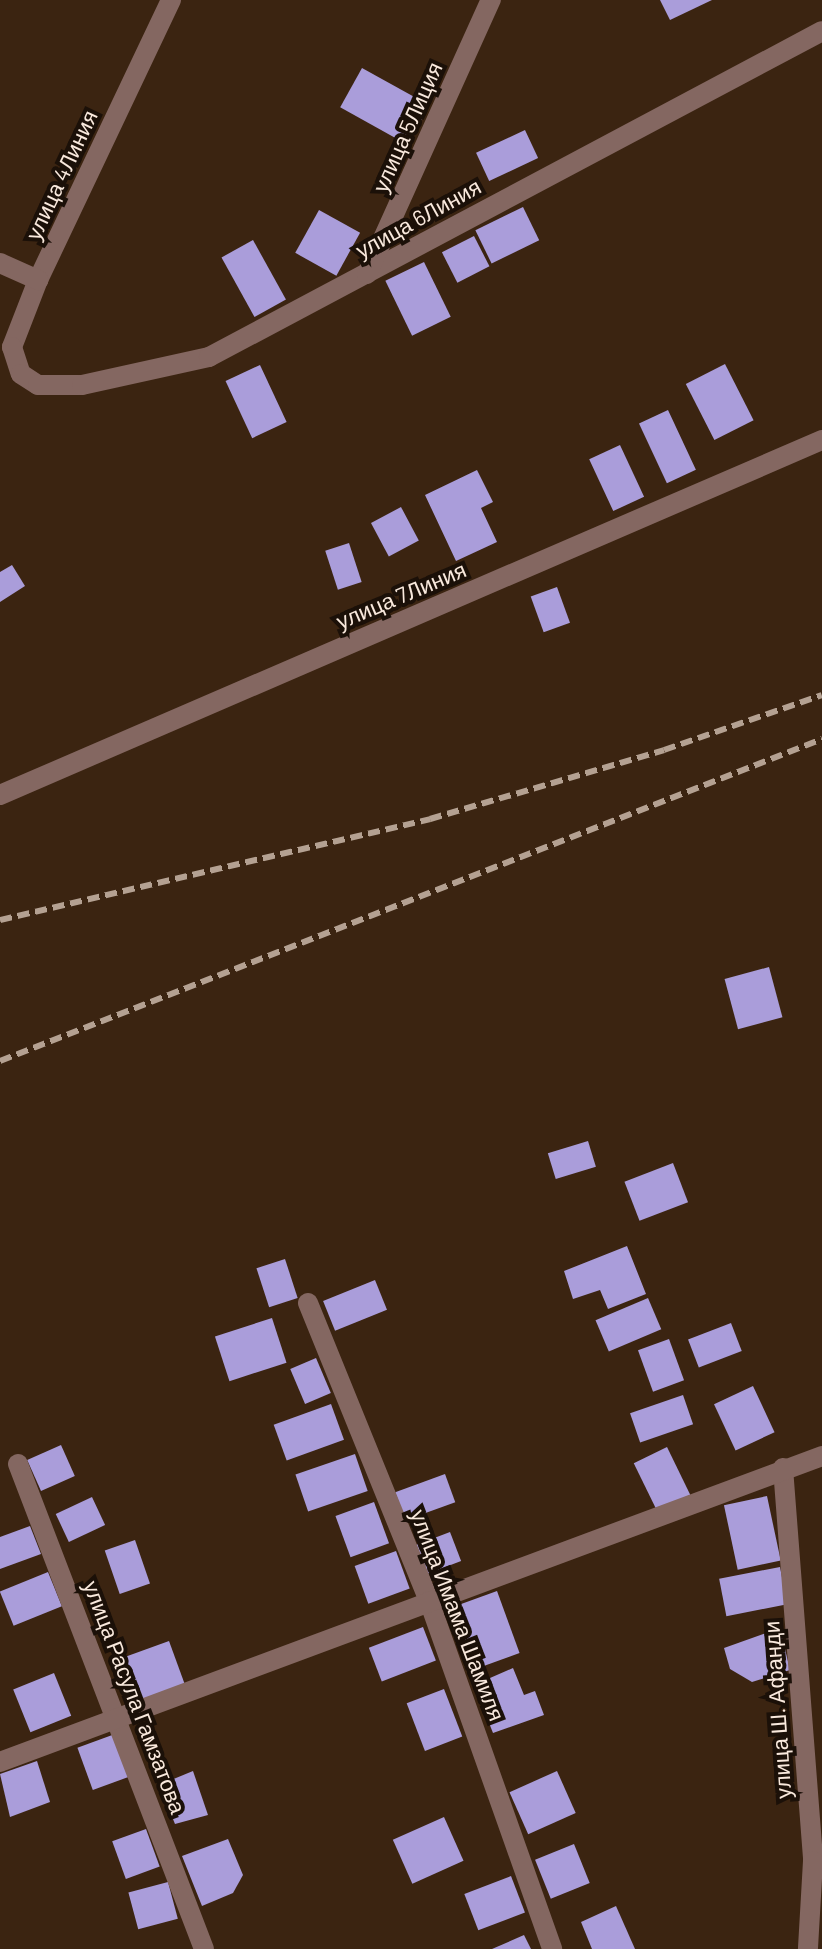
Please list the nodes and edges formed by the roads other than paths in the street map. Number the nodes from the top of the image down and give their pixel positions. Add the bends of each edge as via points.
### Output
1 (171, 0) edge
2 (491, 0) edge
3 (822, 31) edge
4 (0, 263) edge
5 (367, 274) junction
6 (38, 280) junction
7 (21, 374) joint
8 (822, 440) edge
9 (0, 795) edge
10 (308, 1303) dead end
11 (822, 1456) edge
12 (18, 1464) dead end
13 (783, 1468) junction
14 (429, 1601) junction
15 (119, 1717) junction
16 (0, 1762) edge
17 (204, 1949) edge
18 (552, 1949) edge
19 (808, 1949) edge

1 - 6 street, улица 4Линия
2 - 5 street, улица 5Лиция
3 - 5 street, улица 6Линия
4 - 6 street
5 - 7 street, улица 6Линия via 209,357 82,385 38,385
6 - 7 street, улица 4Линия via 12,347
8 - 9 street, улица 7Линия
10 - 14 street, улица Имама Шамиля
11 - 13 street
12 - 15 street, улица Расула Гамзатова
13 - 14 street
13 - 19 street, улица Ш. Афанди via 813,1861
14 - 15 street
14 - 18 street, улица Имама Шамиля
15 - 16 street
15 - 17 street, улица Расула Гамзатова

